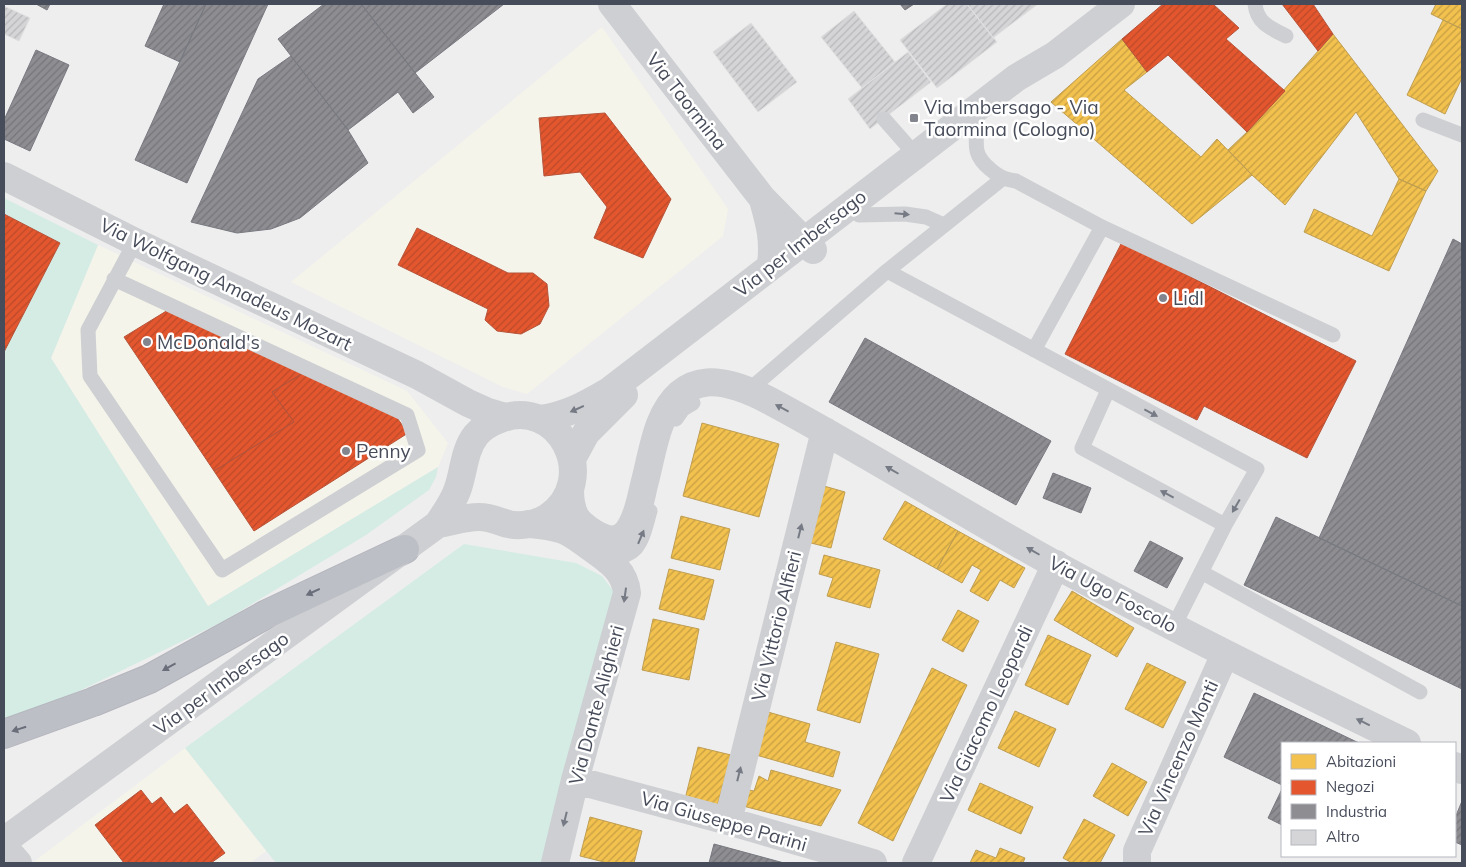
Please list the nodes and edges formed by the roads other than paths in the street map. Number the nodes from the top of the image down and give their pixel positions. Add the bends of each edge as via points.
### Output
1 (613, 4) edge
2 (1121, 4) edge
3 (1255, 4) edge
4 (1286, 36) dead end
5 (1055, 55) junction
6 (884, 119) dead end
7 (1423, 120) dead end
8 (977, 125) junction
9 (1462, 135) edge
10 (920, 160) junction
11 (4, 176) edge
12 (1002, 179) junction
13 (762, 198) junction
14 (859, 215) junction
15 (944, 225) junction
16 (1102, 227) junction
17 (135, 242) junction
18 (809, 245) junction
19 (771, 265) junction
20 (887, 271) junction
21 (114, 279) junction
22 (1333, 335) dead end
23 (1034, 350) junction
24 (749, 390) junction
25 (1108, 390) junction
26 (448, 392) junction
27 (691, 404) junction
28 (505, 417) junction
29 (539, 419) junction
30 (825, 431) junction
31 (572, 456) junction
32 (465, 461) junction
33 (570, 490) junction
34 (492, 518) junction
35 (438, 524) junction
36 (529, 524) junction
37 (1225, 525) junction
38 (405, 549) junction
39 (603, 555) junction
40 (1056, 564) junction
41 (1201, 572) junction
42 (1174, 626) junction
43 (1225, 654) junction
44 (1420, 692) dead end
45 (4, 734) edge
46 (1405, 742) edge
47 (575, 780) junction
48 (728, 821) junction
49 (4, 842) edge
50 (4, 846) edge
51 (18, 863) edge
52 (555, 863) edge
53 (873, 863) edge
54 (916, 863) edge
55 (1136, 863) edge

1 - 13 street, Via Taormina
2 - 5 main road, Via per Imbersago
3 - 4 lane via 1256,14 1268,28
5 - 8 main road, Via per Imbersago via 1027,86
5 - 10 main road, Via per Imbersago via 1016,78
6 - 10 lane
7 - 9 lane
8 - 10 main road, Via per Imbersago
8 - 12 lane via 976,143 980,160
10 - 14 main road, Via per Imbersago
10 - 18 main road, Via per Imbersago
11 - 17 street, Via Wolfgang Amadeus Mozart
12 - 15 lane
12 - 16 lane via 1016,181
13 - 18 street, Via Taormina
13 - 19 street, Via Taormina via 771,229
14 -> 15 lane via 905,214 926,217
14 - 18 main road, Via per Imbersago
15 - 20 lane
16 - 22 lane
16 - 23 lane
17 - 21 lane
17 - 26 street, Via Wolfgang Amadeus Mozart
18 - 19 main road, Via per Imbersago
18 - 31 main road, Via per Imbersago via 618,400 586,432
19 -> 29 main road, Via per Imbersago via 609,391 568,413
20 - 23 lane
20 - 24 lane
21 - 21 lane via 88,330 90,376 222,570 418,450 408,415
23 - 25 lane
24 - 27 street via 728,383 703,383 682,392
30 -> 24 street
37 -> 25 lane via 1082,448
25 -> 37 lane via 1257,469
26 - 28 street, Via Wolfgang Amadeus Mozart
26 - 32 street via 460,410 466,428
27 - 33 street via 667,410 659,428 637,513 626,533 614,540 581,524 570,504
39 -> 27 lane via 623,557 640,542 672,428 683,409
28 - 29 main road, Via per Imbersago via 522,415
28 - 32 main road, Via per Imbersago via 489,423 476,435
29 - 31 main road, Via per Imbersago via 566,441
40 -> 30 street, Via Ugo Foscolo
48 -> 30 street, Via Vittorio Alfieri
31 - 33 main road, Via per Imbersago via 574,474
32 - 34 main road, Via per Imbersago via 467,489 477,506
32 - 35 main road, Via per Imbersago via 458,491
33 - 36 main road, Via per Imbersago via 562,505 547,518
34 - 35 main road, Via per Imbersago via 478,517
34 - 36 main road, Via per Imbersago via 510,524
35 - 38 main road, Via per Imbersago
36 - 39 street, Via Dante Alighieri via 568,532
37 - 41 lane
38 -> 45 highway via 267,614 149,678
38 - 49 main road, Via per Imbersago
39 -> 47 street, Via Dante Alighieri via 622,574 627,593
40 - 42 street, Via Ugo Foscolo
40 - 54 street, Via Giacomo Leopardi
41 - 42 lane
41 - 44 lane
42 - 43 street, Via Ugo Foscolo
46 -> 43 street, Via Ugo Foscolo
43 - 55 street, Via Vincenzo Monti via 1137,851
47 - 48 street, Via Giuseppe Parini
47 -> 52 street, Via Dante Alighieri
48 - 53 street, Via Giuseppe Parini
50 - 51 street

